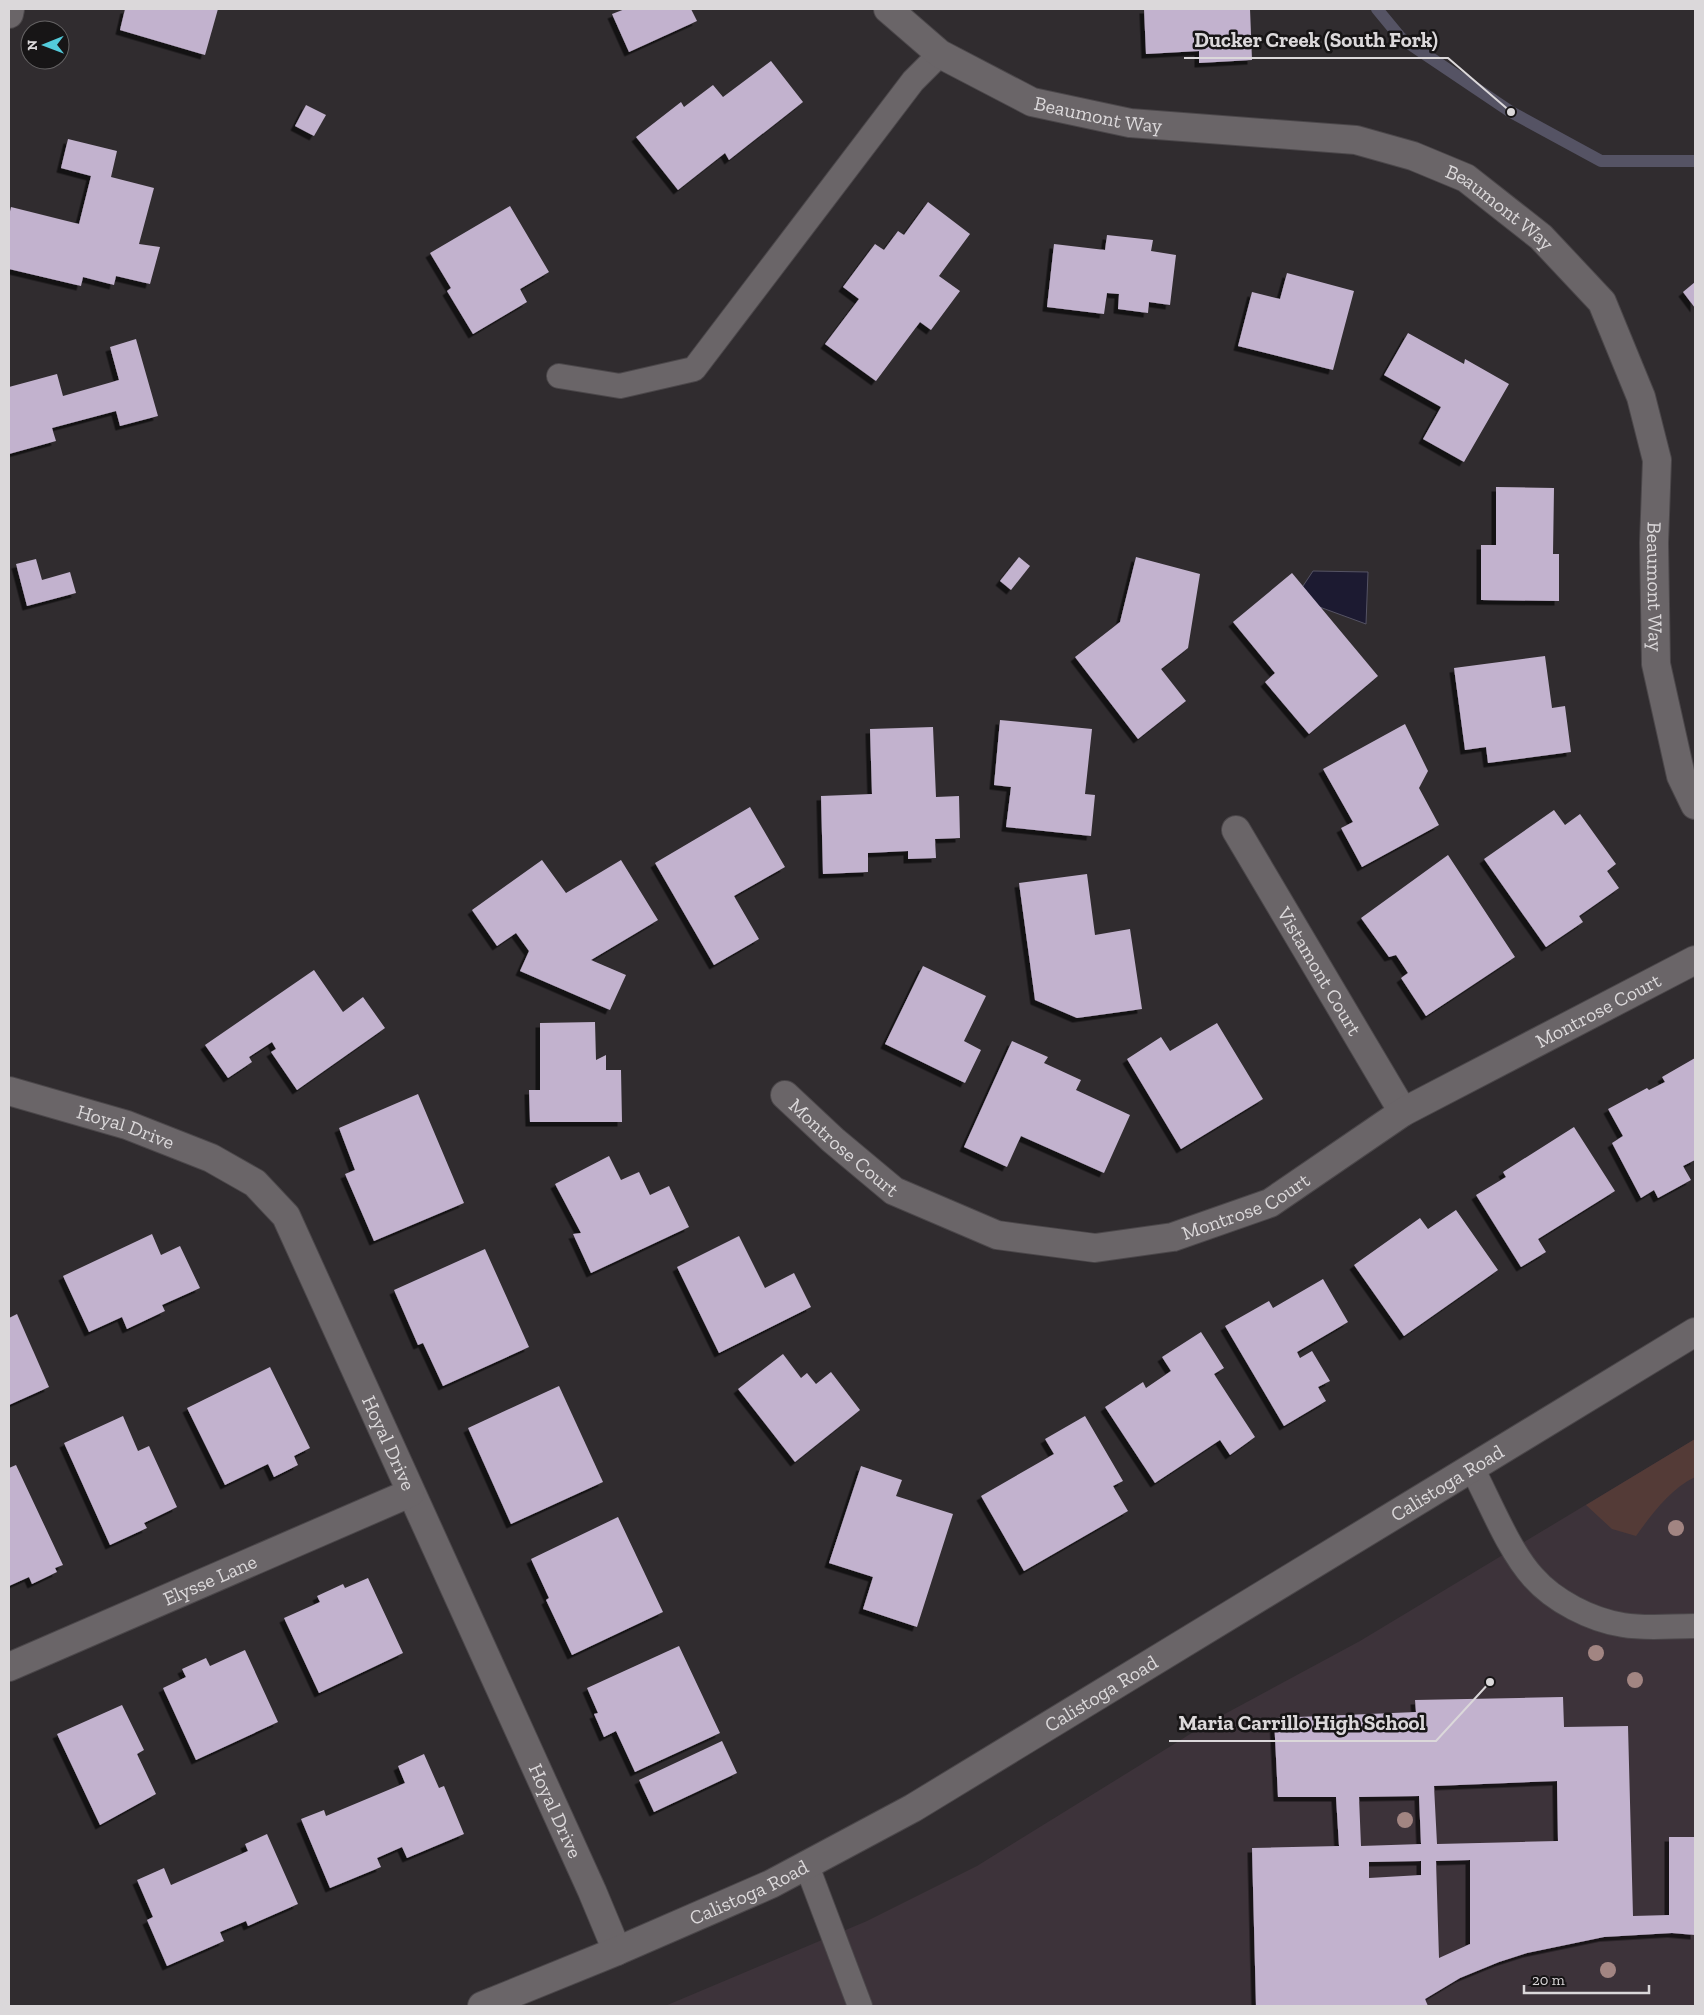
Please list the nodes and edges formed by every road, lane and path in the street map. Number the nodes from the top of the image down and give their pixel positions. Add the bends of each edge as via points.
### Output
1 (10, 9) edge
2 (888, 9) edge
3 (9, 14) edge
4 (940, 54) junction
5 (559, 376) dead end
6 (1695, 806) edge
7 (1236, 830) dead end
8 (1695, 960) edge
9 (9, 1092) edge
10 (785, 1095) dead end
11 (1403, 1112) junction
12 (1695, 1332) edge
13 (1472, 1468) junction
14 (410, 1493) junction
15 (1695, 1626) edge
16 (9, 1667) edge
17 (807, 1866) junction
18 (617, 1951) junction
19 (482, 2006) edge
20 (860, 2006) edge

1 - 3 street
2 - 4 street, Beaumont Way
4 - 5 lane via 912,81 694,369 620,386
4 - 6 street, Beaumont Way via 1032,102 1130,123 1356,140 1413,156 1466,178 1541,237 1602,302 1641,397 1657,460 1654,543 1656,664 1681,776
7 - 11 street, Vistamont Court
8 - 11 street, Montrose Court
9 - 14 street, Hoyal Drive via 127,1125 211,1158 255,1183 286,1216
10 - 11 street, Montrose Court via 894,1191 997,1235 1095,1248 1173,1237 1270,1203
12 - 13 street, Calistoga Road
13 - 15 lane via 1516,1553 1532,1577 1546,1589 1581,1611 1621,1625
13 - 17 street, Calistoga Road via 913,1808
14 - 16 street, Elysse Lane
14 - 18 street, Hoyal Drive
17 - 18 street, Calistoga Road
17 - 20 lane
18 - 19 street, Calistoga Road

